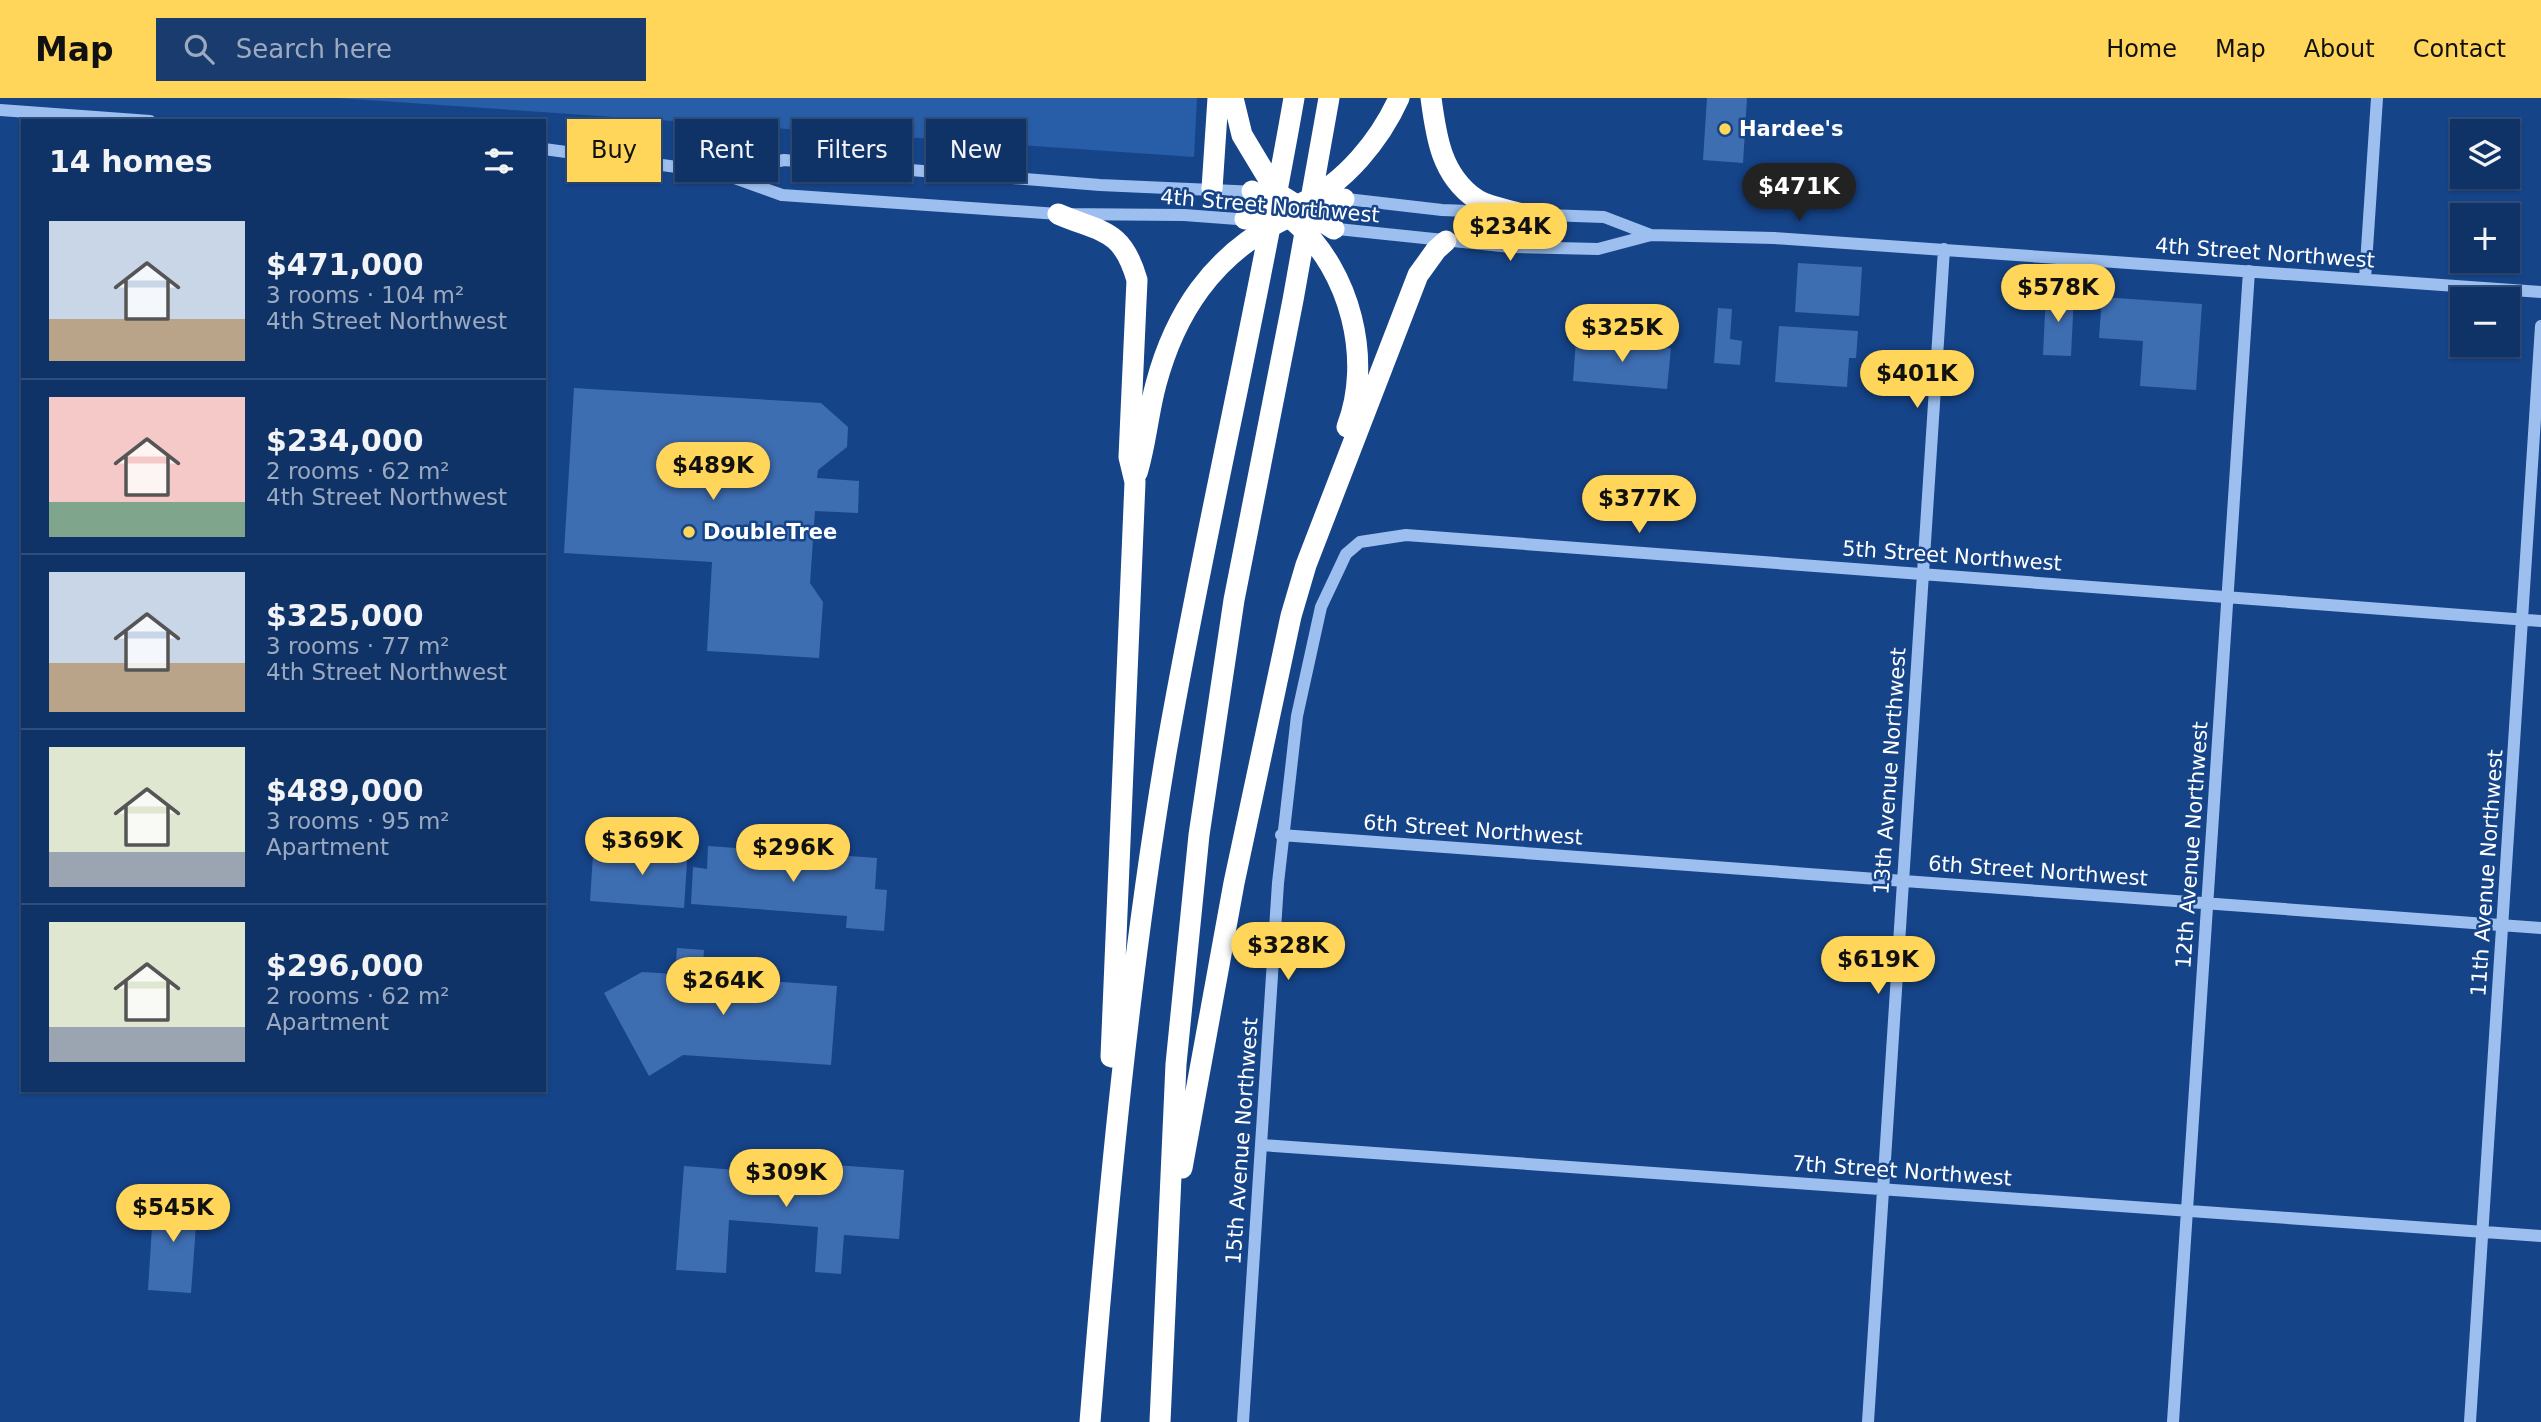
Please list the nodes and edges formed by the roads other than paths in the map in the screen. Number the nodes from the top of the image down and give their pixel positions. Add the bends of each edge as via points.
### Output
1 (1218, 98) edge
2 (1233, 98) edge
3 (1294, 98) edge
4 (1329, 98) edge
5 (1399, 98) edge
6 (1432, 98) edge
7 (2377, 98) edge
8 (0, 110) edge
9 (123, 119) edge
10 (546, 149) edge
11 (778, 161) edge
12 (675, 166) edge
13 (746, 182) edge
14 (1220, 189) junction
15 (1252, 191) joint
16 (1344, 198) joint
17 (1292, 210) junction
18 (1058, 214) junction
19 (1522, 214) junction
20 (1245, 219) joint
21 (1334, 229) joint
22 (1651, 235) junction
23 (1446, 241) junction
24 (1944, 249) junction
25 (2249, 271) junction
26 (2365, 279) junction
27 (2541, 292) edge
28 (2541, 326) edge
29 (1135, 482) junction
30 (1328, 506) junction
31 (1360, 542) joint
32 (1922, 573) junction
33 (2228, 596) junction
34 (2524, 620) junction
35 (2541, 621) edge
36 (1281, 835) junction
37 (1902, 881) junction
38 (2207, 902) junction
39 (2503, 925) junction
40 (2541, 928) edge
41 (1261, 1144) junction
42 (1883, 1188) junction
43 (1107, 1206) junction
44 (2186, 1211) junction
45 (2483, 1232) junction
46 (2541, 1237) edge
47 (1167, 1267) junction
48 (1090, 1422) edge
49 (1160, 1422) edge
50 (1243, 1422) edge
51 (1868, 1422) edge
52 (2174, 1422) edge
53 (2470, 1422) edge

1 - 14 highway
2 - 17 highway via 1242,135
3 - 43 highway via 1166,755
4 - 47 highway via 1210,751 1181,1002
5 - 17 highway via 1365,154
6 - 19 highway via 1439,144 1452,176 1477,200
7 - 26 street
8 - 9 street
10 - 12 street, 4th Street Northwest
11 - 14 street, 4th Street Northwest via 1100,185
13 - 18 street, 4th Street Northwest via 782,195
14 - 15 street, 4th Street Northwest
15 - 17 highway
16 - 17 highway
16 - 19 street, 4th Street Northwest
17 - 20 highway
17 - 21 highway
17 - 29 highway via 1218,268 1195,293 1171,337 1155,387
17 - 30 highway via 1338,284 1351,317 1358,370 1352,415 1327,478
18 - 20 street, 4th Street Northwest
18 - 29 highway via 1122,244 1132,261 1137,280 1129,457
19 - 22 street, 4th Street Northwest via 1604,217
21 - 23 street, 4th Street Northwest
22 - 23 street, 4th Street Northwest via 1598,248
22 - 24 street, 4th Street Northwest
23 - 30 highway via 1418,275
24 - 25 street, 4th Street Northwest
24 - 32 street, 13th Avenue Northwest
25 - 26 street, 4th Street Northwest
25 - 33 street, 12th Avenue Northwest
26 - 27 street, 4th Street Northwest
28 - 34 street, 11th Avenue Northwest
29 - 43 highway
30 - 47 highway via 1306,565 1276,681 1231,896
31 - 32 street, 5th Street Northwest via 1406,535
31 - 36 street, 15th Avenue Northwest via 1346,554 1321,607 1297,716
32 - 33 street, 5th Street Northwest
32 - 37 street, 13th Avenue Northwest
33 - 34 street, 5th Street Northwest
33 - 38 street, 12th Avenue Northwest
34 - 35 street, 5th Street Northwest
34 - 39 street, 11th Avenue Northwest
36 - 37 street, 6th Street Northwest
36 - 41 street, 15th Avenue Northwest
37 - 38 street, 6th Street Northwest
37 - 42 street, 13th Avenue Northwest
38 - 39 street, 6th Street Northwest
38 - 44 street, 12th Avenue Northwest
39 - 40 street, 6th Street Northwest
39 - 45 street, 11th Avenue Northwest
41 - 42 street, 7th Street Northwest
41 - 50 street, 15th Avenue Northwest
42 - 44 street, 7th Street Northwest
42 - 51 street, 13th Avenue Northwest
43 - 48 highway
44 - 45 street, 7th Street Northwest
44 - 52 street, 12th Avenue Northwest
45 - 46 street, 7th Street Northwest
45 - 53 street, 11th Avenue Northwest
47 - 49 highway

